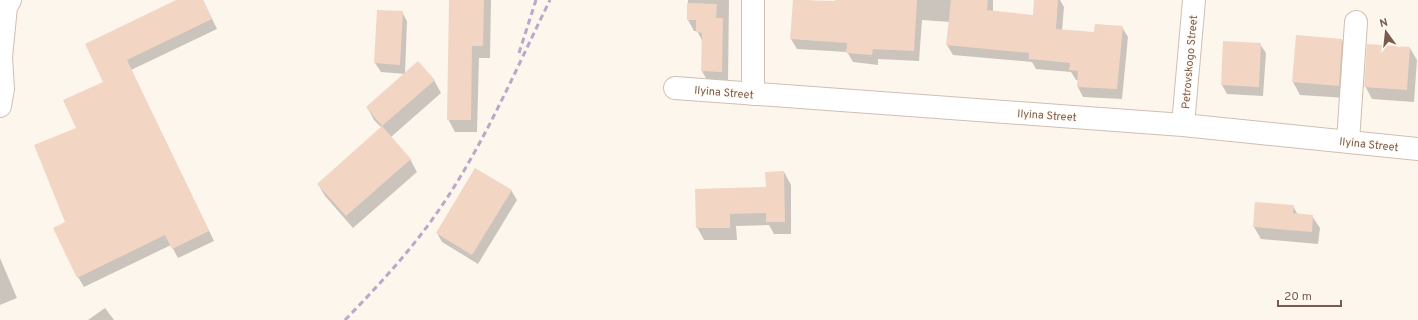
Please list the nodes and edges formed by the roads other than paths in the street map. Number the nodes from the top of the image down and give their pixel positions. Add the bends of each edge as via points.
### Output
1 (10, 0) edge
2 (753, 0) edge
3 (1194, 0) edge
4 (1356, 22) dead end
5 (675, 88) dead end
6 (753, 94) junction
7 (0, 106) edge
8 (1183, 125) junction
9 (1348, 142) junction
10 (1418, 149) edge

1 - 7 street via 6,7 1,58
2 - 6 street
3 - 8 street, Petrovskogo Street
4 - 9 street
5 - 6 street, Ilyina Street
6 - 8 street, Ilyina Street
8 - 9 street, Ilyina Street
9 - 10 street, Ilyina Street

